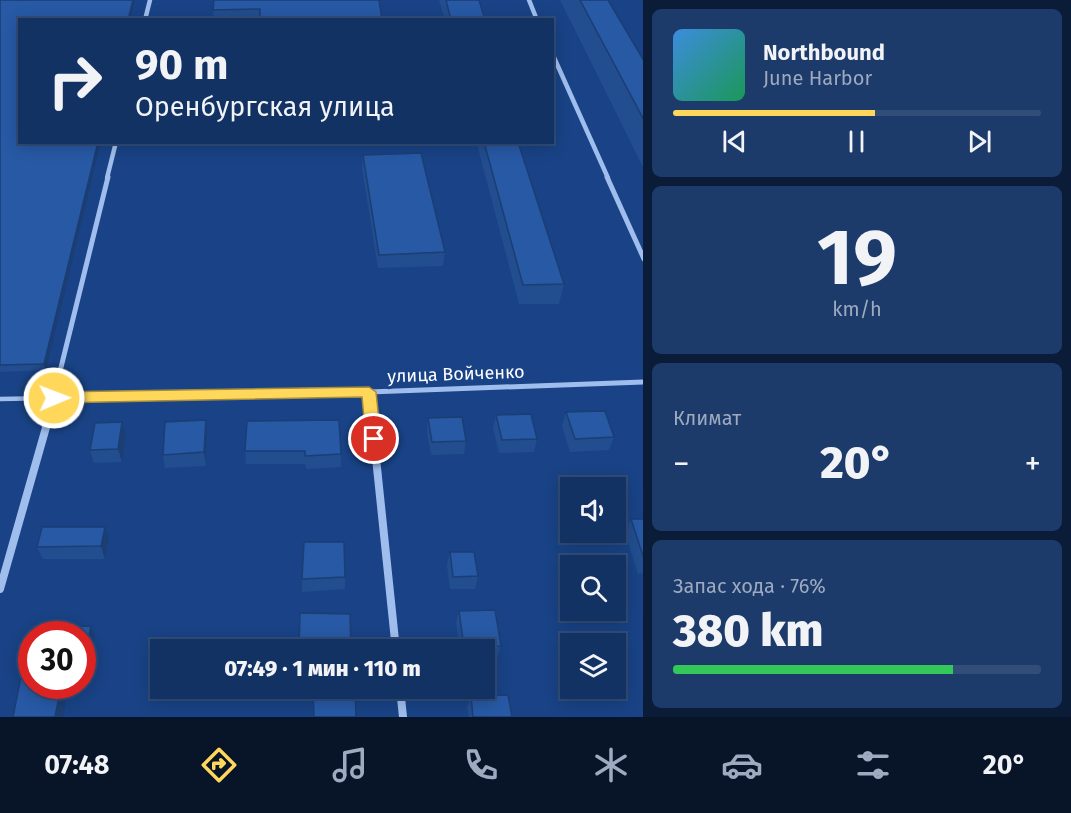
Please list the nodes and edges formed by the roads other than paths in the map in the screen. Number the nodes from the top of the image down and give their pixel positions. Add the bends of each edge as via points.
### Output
1 (150, 0) edge
2 (529, 0) edge
3 (146, 18) edge
4 (536, 18) edge
5 (554, 57) edge
6 (116, 144) edge
7 (643, 257) edge
8 (643, 382) edge
9 (369, 392) junction
10 (54, 398) junction
11 (0, 399) edge
12 (0, 589) edge
13 (395, 639) edge
14 (401, 699) edge
15 (403, 717) edge

1 - 3 street
2 - 4 street
5 - 7 street
6 - 10 street
8 - 9 street, улица Войченко
9 - 10 street, улица Войченко
9 - 13 street
10 - 11 lane
10 - 12 street
14 - 15 street

